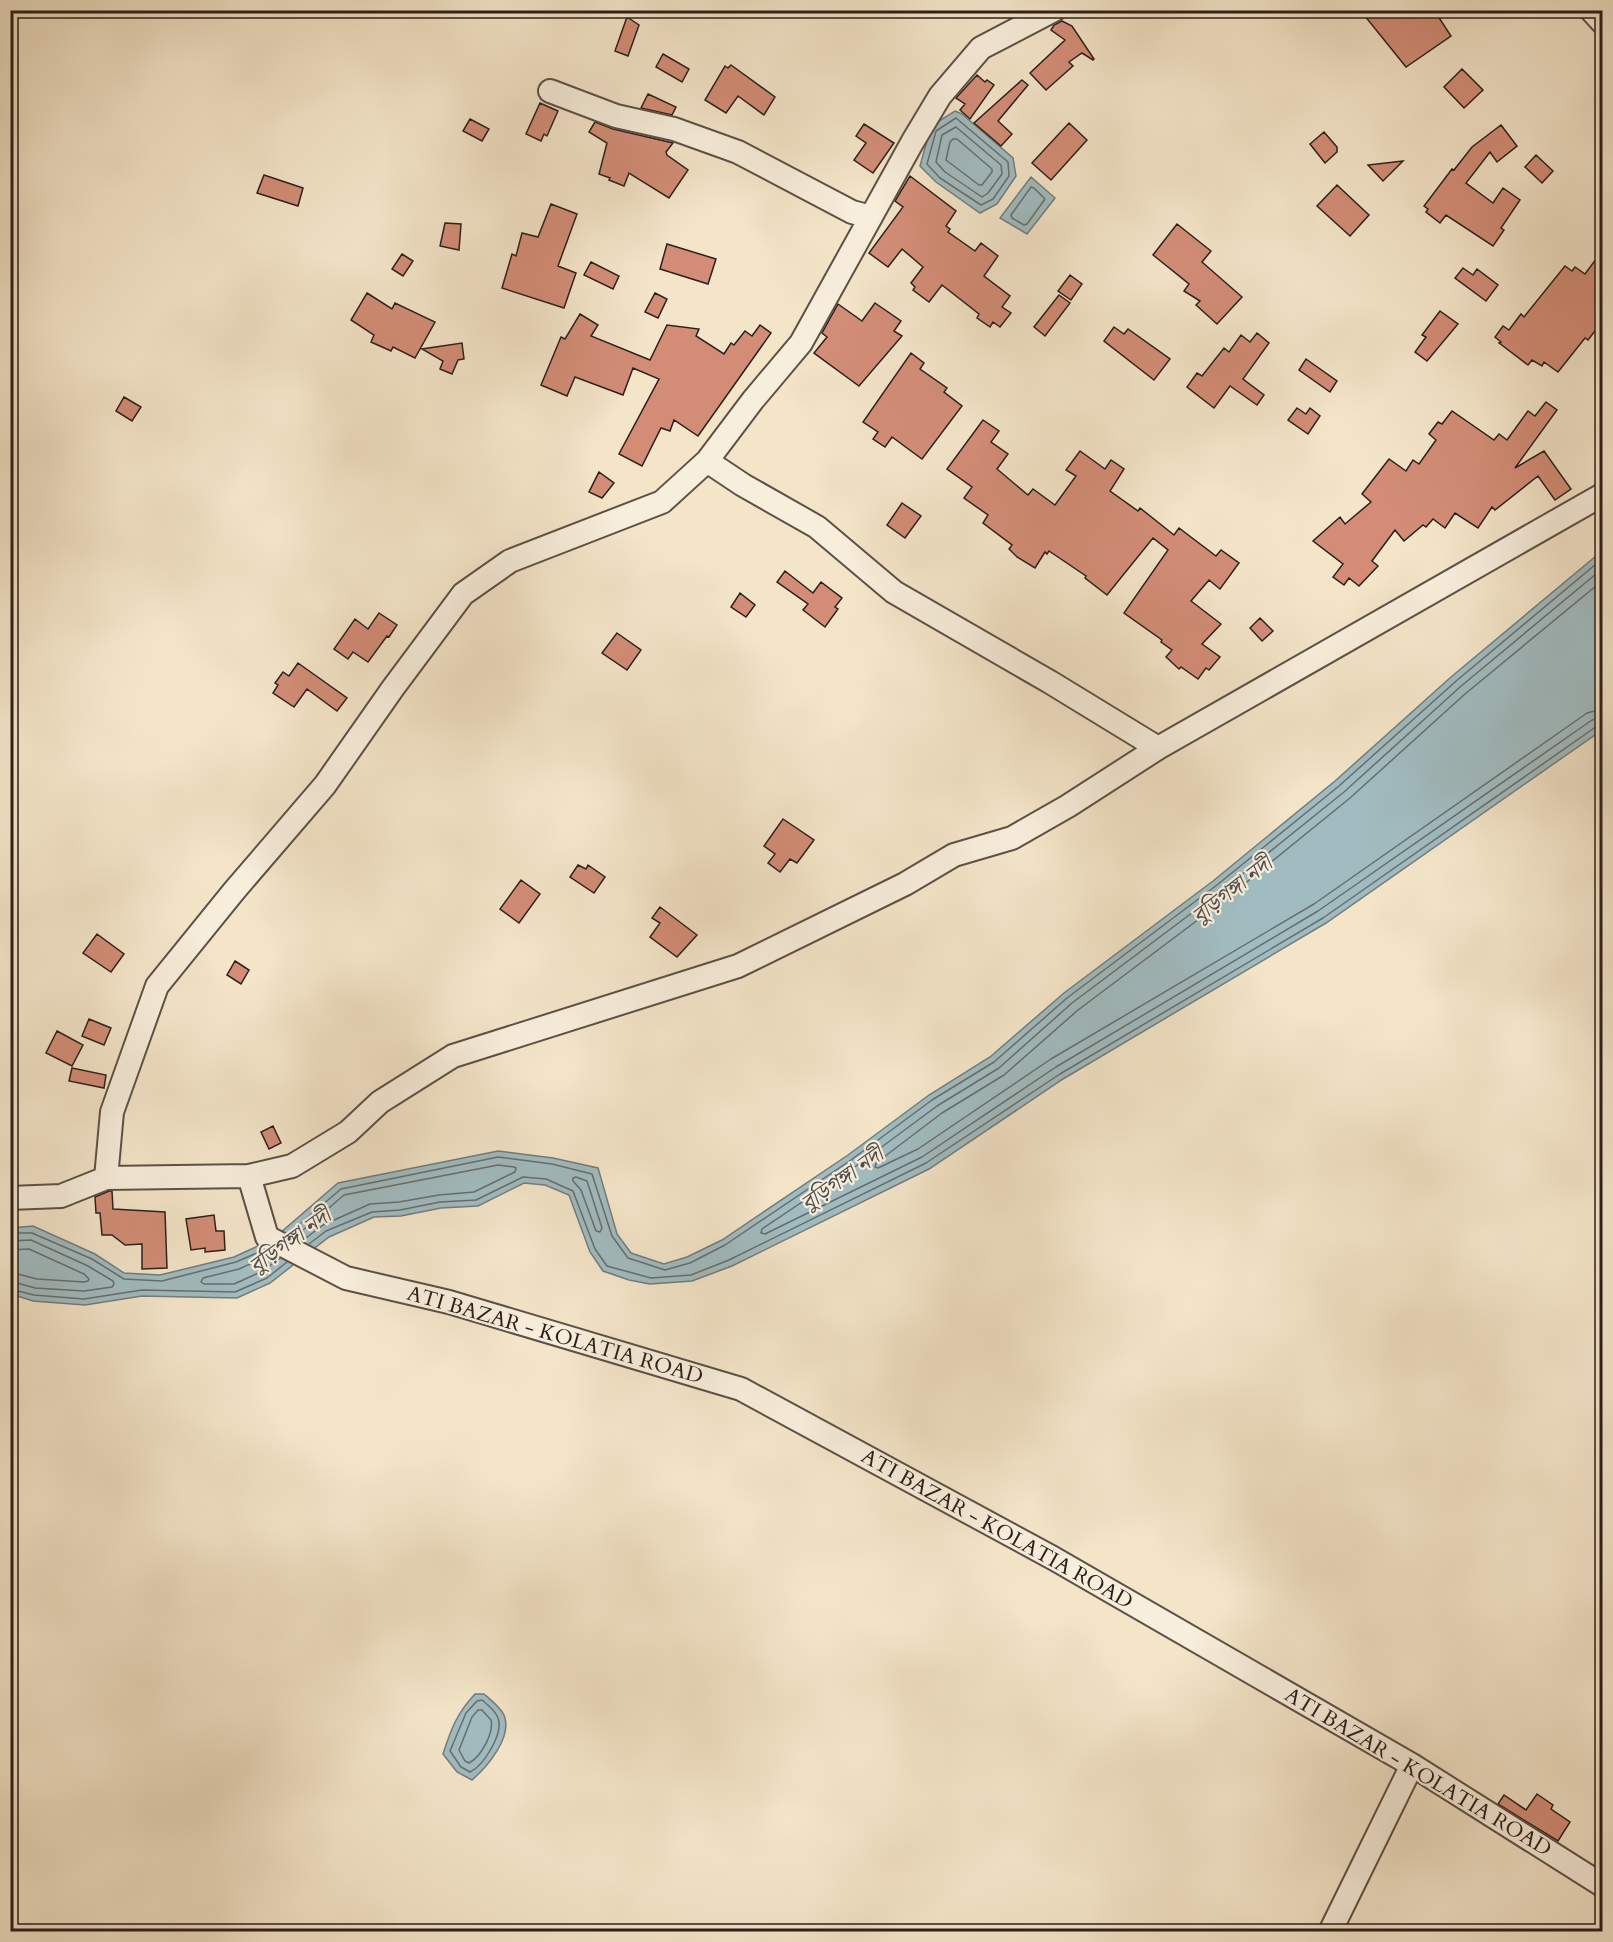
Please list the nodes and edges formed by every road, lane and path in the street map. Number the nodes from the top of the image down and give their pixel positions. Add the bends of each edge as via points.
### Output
1 (1054, 10) edge
2 (1591, 10) edge
3 (1602, 22) edge
4 (550, 92) dead end
5 (872, 217) junction
6 (707, 461) junction
7 (1602, 495) edge
8 (1158, 748) junction
9 (249, 1176) junction
10 (106, 1178) junction
11 (10, 1198) edge
12 (1412, 1765) junction
13 (1602, 1885) edge
14 (1330, 1932) edge

1 - 5 street via 981,48 940,96
2 - 3 street
4 - 5 street via 738,152 852,212
5 - 6 street via 801,343
6 - 8 street via 817,527 894,592
6 - 10 street via 662,502 510,561 463,594 325,785 157,987 112,1112
7 - 8 street
8 - 9 street via 1012,838 954,855 905,884 738,966 453,1056 380,1102 348,1132 292,1166
9 - 10 street
9 - 12 street, ATI BAZAR - KOLATIA ROAD via 267,1237 346,1278 449,1302 741,1389 1053,1558
10 - 11 street via 61,1196
12 - 13 street, ATI BAZAR - KOLATIA ROAD
12 - 14 street

